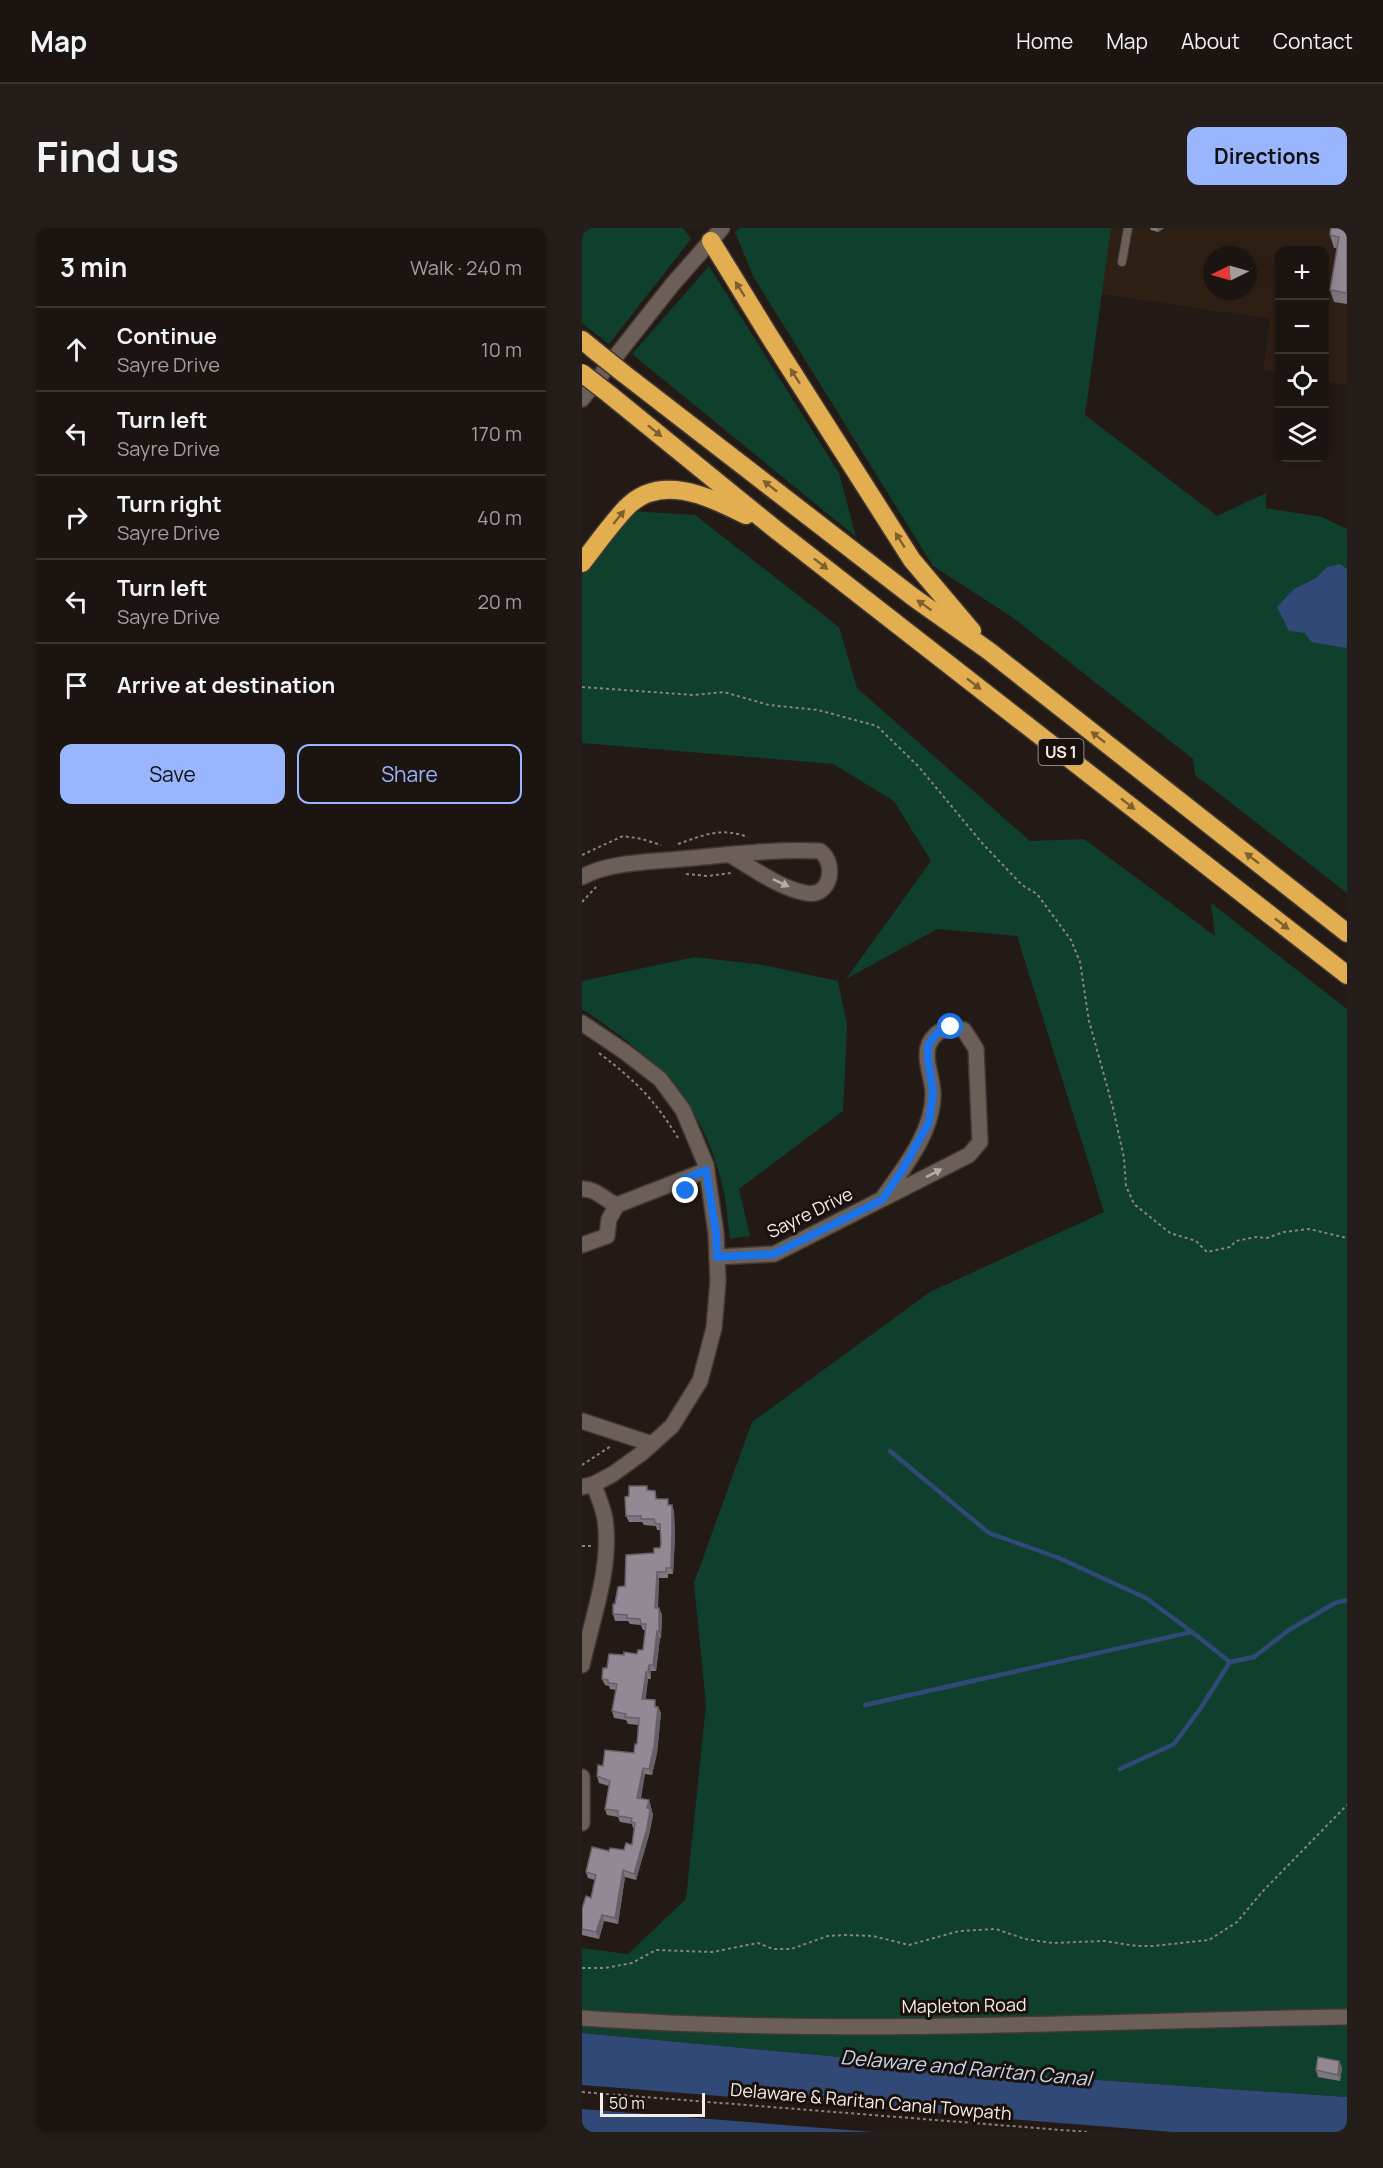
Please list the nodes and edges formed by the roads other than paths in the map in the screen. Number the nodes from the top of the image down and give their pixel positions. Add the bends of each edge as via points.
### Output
1 (1128, 228) edge
2 (712, 232) edge
3 (1122, 262) dead end
4 (582, 340) edge
5 (582, 373) edge
6 (582, 399) edge
7 (775, 528) junction
8 (582, 562) edge
9 (989, 651) junction
10 (730, 855) junction
11 (582, 877) edge
12 (1347, 933) edge
13 (1347, 975) edge
14 (582, 1023) edge
15 (706, 1170) junction
16 (582, 1189) edge
17 (882, 1200) junction
18 (617, 1205) junction
19 (582, 1245) edge
20 (717, 1257) junction
21 (582, 1421) edge
22 (652, 1444) junction
23 (588, 1485) edge
24 (582, 1665) edge
25 (582, 1777) edge
26 (582, 1823) edge
27 (1347, 2017) edge
28 (582, 2018) edge

1 - 3 lane
2 - 6 street
9 -> 2 highway via 912,560 770,338
9 -> 4 highway, US 1, bridge via 913,597
5 -> 7 highway, US 1, bridge
8 -> 7 highway via 627,507 643,495 663,489 683,490 716,500
7 -> 13 highway, US 1
12 -> 9 highway, US 1
10 -> 10 street via 805,893 819,892 830,877 829,861 820,851
10 - 11 street via 640,863 598,870
14 - 15 street via 660,1079 682,1110
15 - 18 street
15 - 20 street
16 - 18 street via 595,1190
17 -> 17 street, Sayre Drive via 969,1155 980,1142 976,1049 964,1030 951,1027 936,1034 928,1045 933,1093 929,1122
17 - 20 street, Sayre Drive via 774,1254
18 - 19 street via 609,1219 607,1236
20 - 22 street via 714,1328 700,1380 672,1426
21 - 22 street
22 - 23 street via 613,1474
23 - 24 street via 605,1517 606,1541
25 - 26 street
27 - 28 street, Mapleton Road via 893,2027 650,2023

